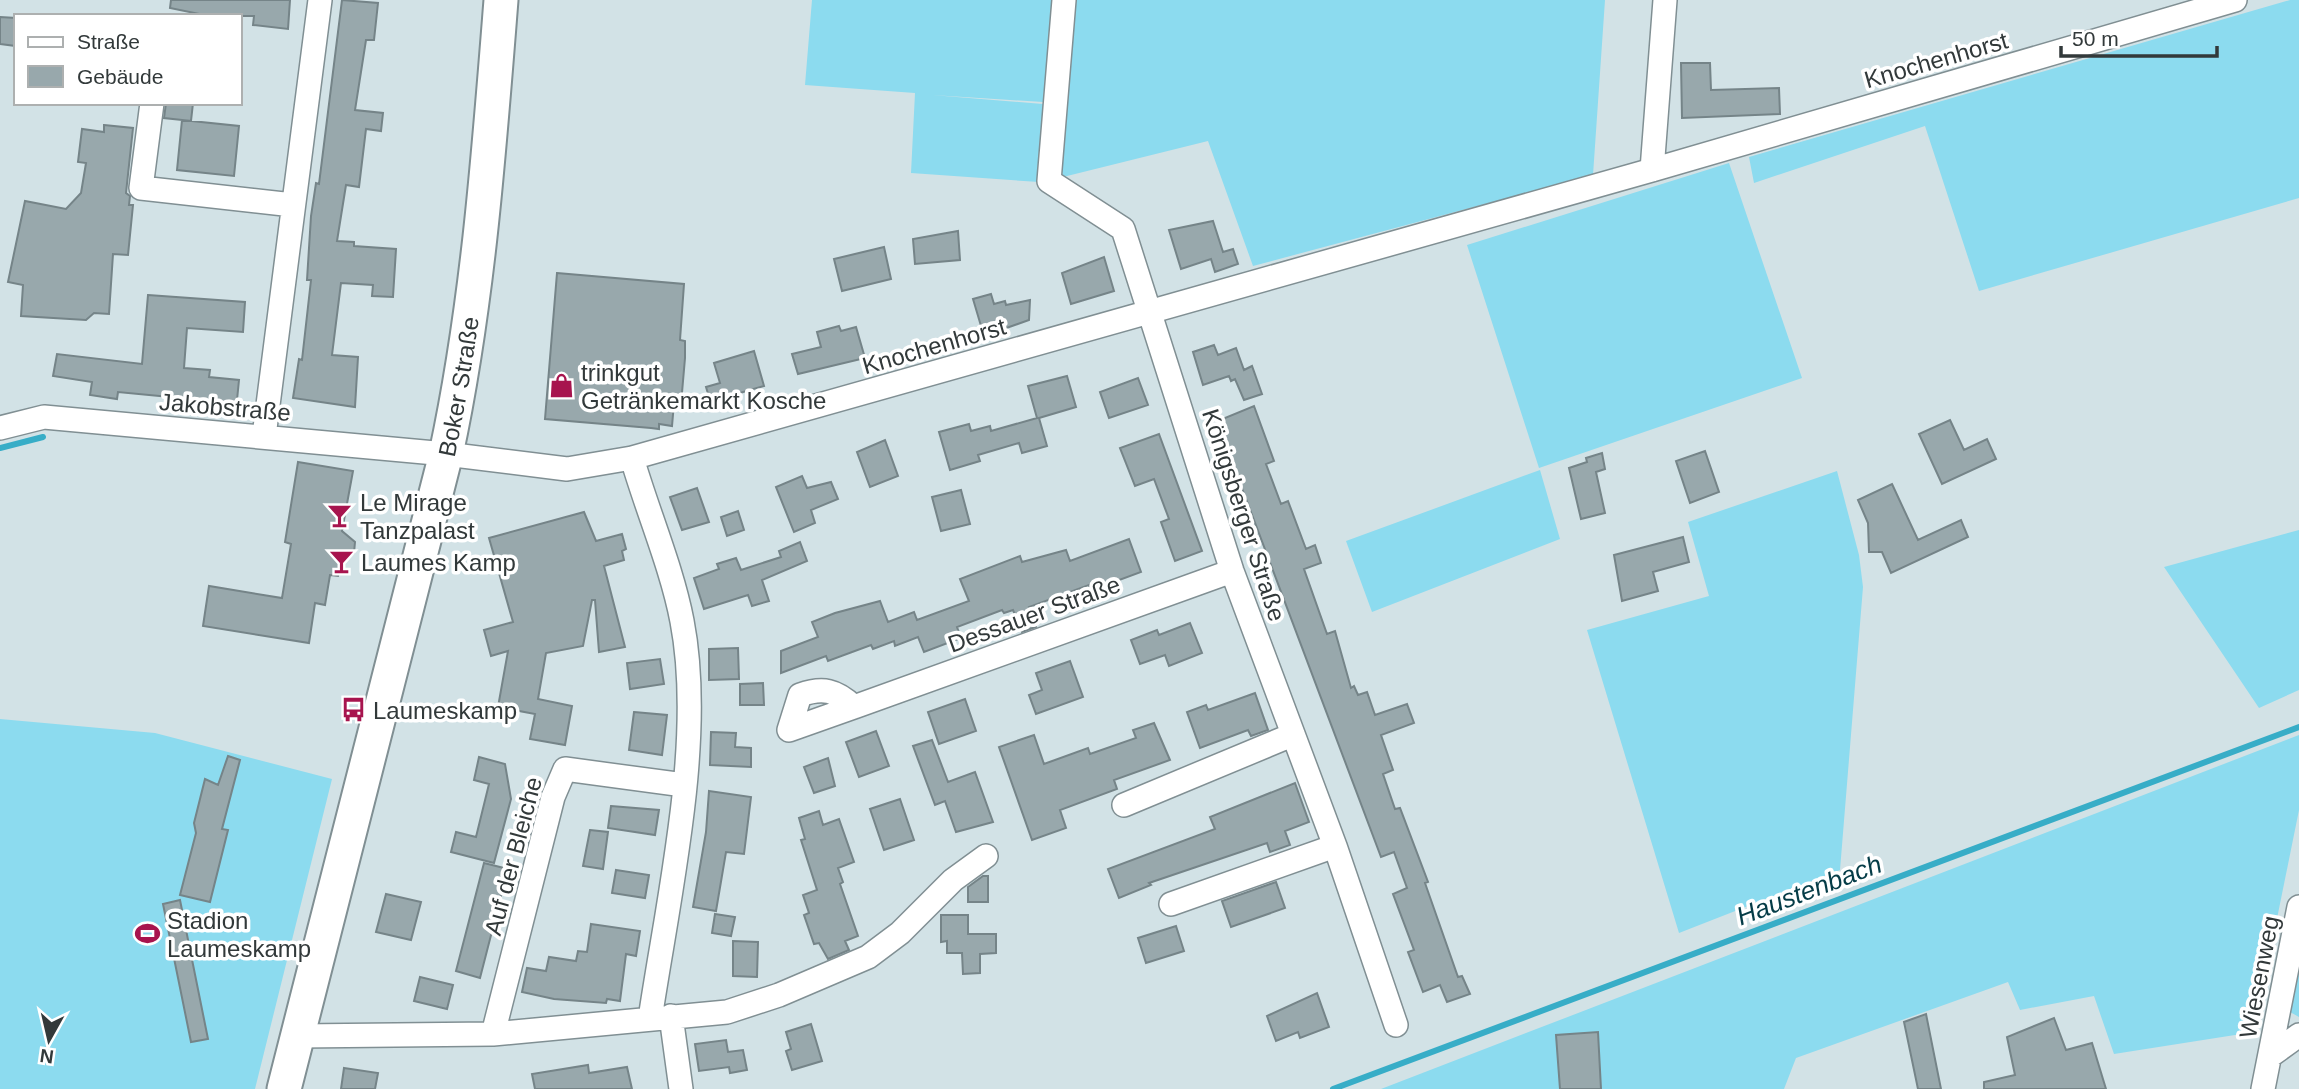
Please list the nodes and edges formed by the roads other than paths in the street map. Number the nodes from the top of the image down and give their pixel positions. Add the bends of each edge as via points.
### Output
1 (320, 0) edge
2 (501, 0) edge
3 (1064, 0) edge
4 (1665, 0) edge
5 (2235, 0) edge
6 (152, 105) edge
7 (1652, 170) junction
8 (293, 205) junction
9 (1148, 312) junction
10 (0, 428) edge
11 (264, 436) junction
12 (446, 454) junction
13 (632, 458) junction
14 (1232, 571) junction
15 (854, 707) dead end
16 (1292, 735) junction
17 (684, 785) junction
18 (1124, 805) dead end
19 (1335, 846) junction
20 (986, 856) dead end
21 (1171, 904) dead end
22 (2299, 907) edge
23 (661, 1018) junction
24 (1396, 1026) dead end
25 (493, 1034) junction
26 (2299, 1035) edge
27 (298, 1036) junction
28 (2270, 1056) junction
29 (284, 1089) edge
30 (681, 1089) edge
31 (2263, 1089) edge

1 - 8 street
2 - 12 main road, Boker Straße via 486,195 463,376
3 - 9 street via 1049,181 1123,229
4 - 7 street
5 - 7 street, Knochenhorst
6 - 8 street via 141,188
7 - 9 street, Knochenhorst
8 - 11 street
9 - 13 street, Knochenhorst
9 - 14 street, Königsberger Straße
10 - 11 street, Jakobstraße via 44,417
11 - 12 street, Jakobstraße
12 - 13 street, Knochenhorst via 567,469
12 - 27 main road, Boker Straße
13 - 17 street via 682,620 690,688
14 - 15 street, Dessauer Straße
14 - 16 street, Königsberger Straße
16 - 18 street
16 - 19 street, Königsberger Straße
17 - 23 street
17 - 25 street, Auf der Bleiche via 565,769 553,797
19 - 21 street
19 - 24 street, Königsberger Straße
20 - 23 street via 868,957 727,1012
22 - 28 street, Wiesenweg
23 - 25 street
23 - 30 street
25 - 27 street
26 - 28 street, Wiesenweg
27 - 29 main road, Boker Straße
28 - 31 street, Wiesenweg

